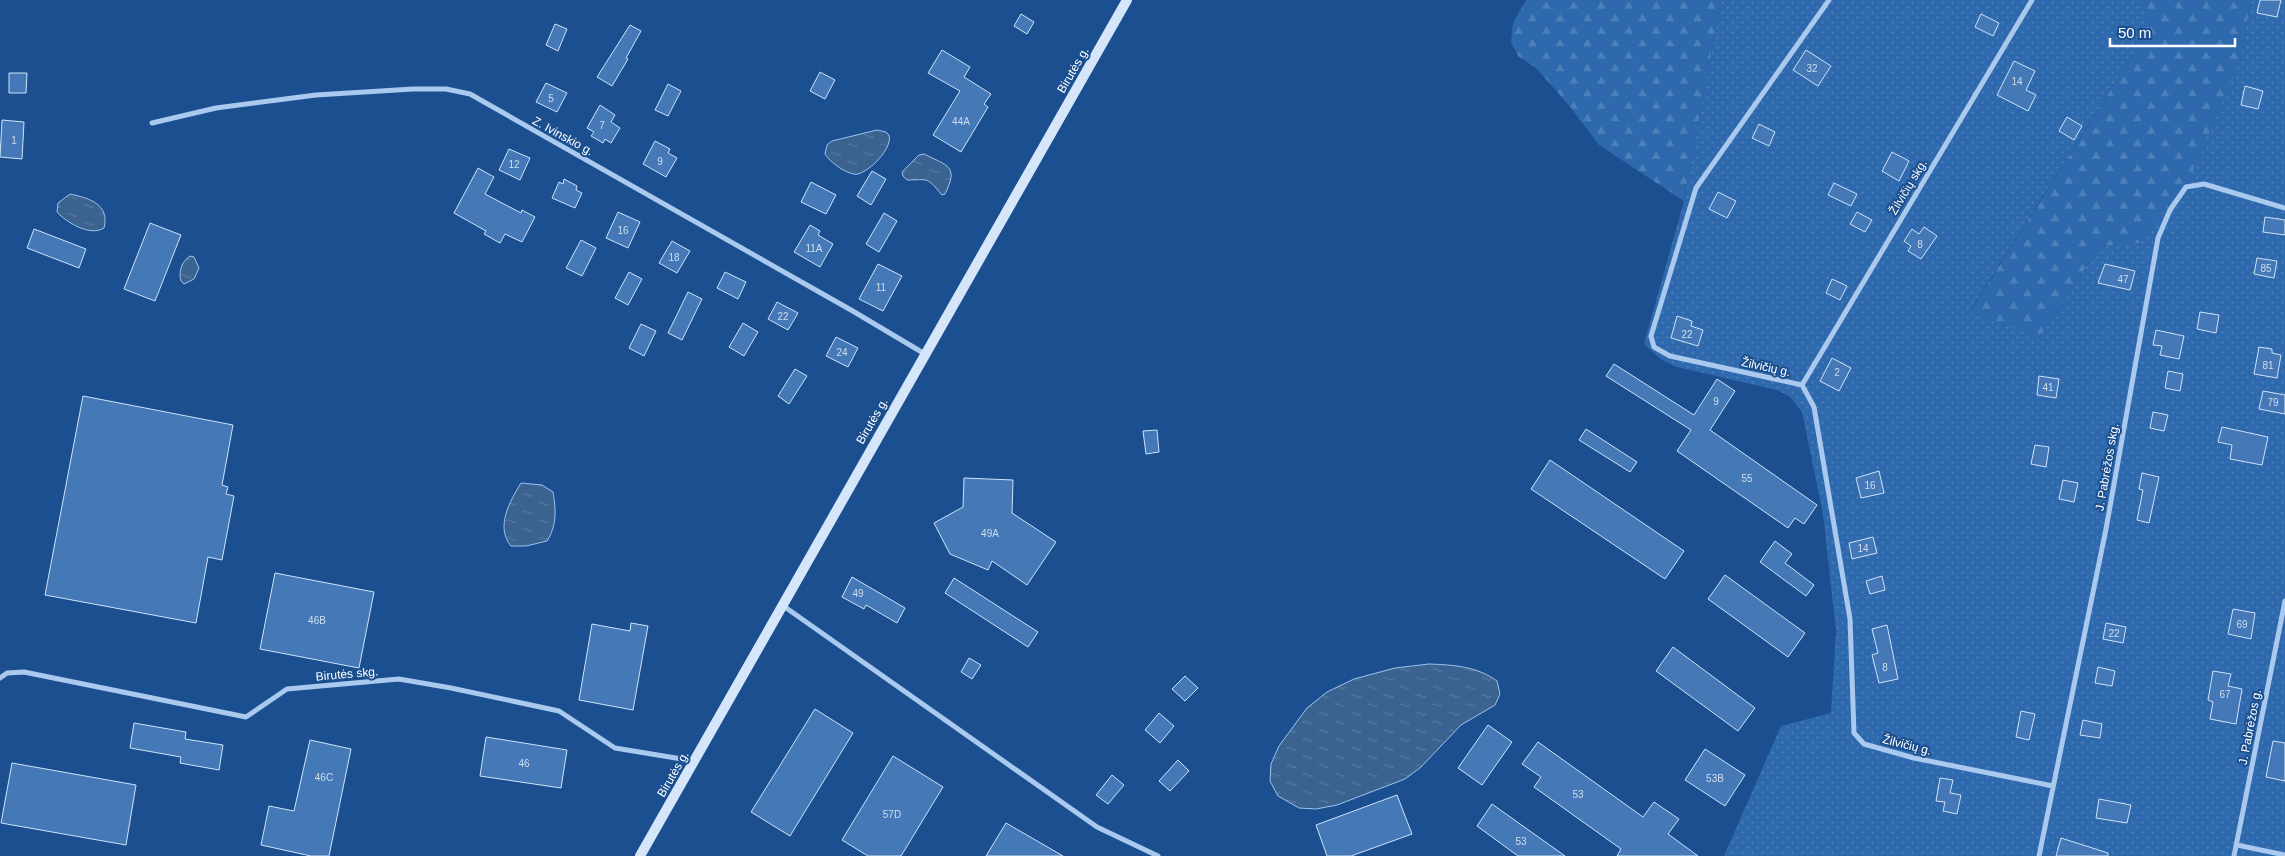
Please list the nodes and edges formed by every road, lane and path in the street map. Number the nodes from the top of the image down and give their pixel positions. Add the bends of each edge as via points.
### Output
1 (1127, 0) edge
2 (1829, 0) edge
3 (2032, 0) edge
4 (152, 124) dead end
5 (2285, 208) edge
6 (925, 354) junction
7 (1802, 385) junction
8 (2285, 601) edge
9 (782, 605) junction
10 (0, 678) edge
11 (695, 761) junction
12 (2053, 786) junction
13 (2237, 845) junction
14 (2285, 855) edge
15 (640, 856) edge
16 (1158, 856) edge
17 (2039, 856) edge
18 (2234, 856) edge

1 - 6 main road, Birutės g.
2 - 7 street, Žilvičių g. via 1696,188 1651,336 1654,347 1670,356
3 - 7 street, Žilvičių skg.
4 - 6 street, Z. Ivinskio g. via 216,108 316,95 412,89 470,94
5 - 12 street, J. Pabrėžos skg. via 2204,184 2186,187 2170,210 2158,238 2106,529
6 - 9 main road, Birutės g.
7 - 12 street, Žilvičių g. via 1814,407 1850,620 1854,733 1864,744 1914,758
8 - 13 street, J. Pabrėžos g.
9 - 11 main road, Birutės g.
9 - 16 street via 1097,827
10 - 11 street, Birutės skg. via 7,673 24,672 246,717 287,689 399,679 560,711 615,748
11 - 15 main road, Birutės g.
12 - 17 street, J. Pabrėžos skg.
13 - 14 street
13 - 18 street, J. Pabrėžos g.

